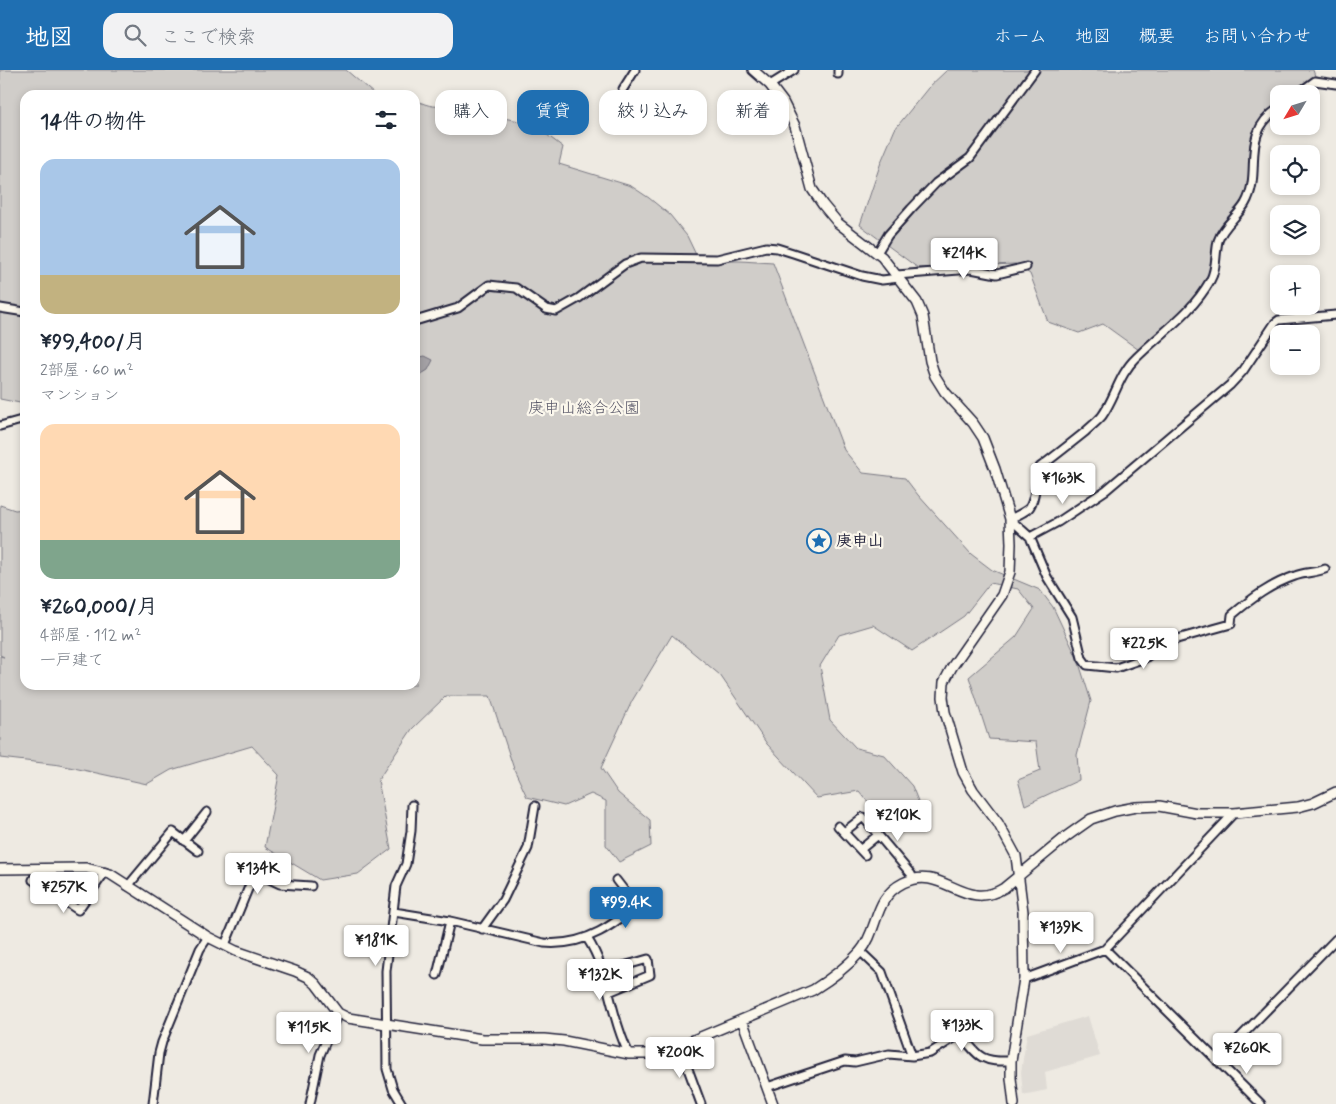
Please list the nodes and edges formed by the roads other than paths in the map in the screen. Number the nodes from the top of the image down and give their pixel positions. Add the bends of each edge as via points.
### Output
1 (636, 70) edge
2 (753, 70) edge
3 (794, 70) edge
4 (1035, 70) edge
5 (1336, 84) edge
6 (770, 85) junction
7 (1309, 85) edge
8 (623, 89) dead end
9 (1270, 113) edge
10 (877, 253) junction
11 (1026, 267) dead end
12 (898, 276) junction
13 (0, 308) edge
14 (20, 311) edge
15 (1336, 315) edge
16 (420, 319) edge
17 (20, 420) edge
18 (0, 426) edge
19 (1010, 519) junction
20 (1030, 537) junction
21 (1325, 569) dead end
22 (1336, 792) edge
23 (412, 805) dead end
24 (535, 806) dead end
25 (207, 812) dead end
26 (1234, 813) junction
27 (838, 826) dead end
28 (844, 832) junction
29 (878, 835) junction
30 (184, 841) junction
31 (198, 851) dead end
32 (38, 868) junction
33 (0, 869) edge
34 (105, 872) junction
35 (1019, 875) junction
36 (913, 878) junction
37 (616, 880) dead end
38 (128, 886) junction
39 (311, 886) dead end
40 (649, 896) dead end
41 (636, 906) junction
42 (394, 912) junction
43 (450, 921) junction
44 (482, 929) junction
45 (208, 937) junction
46 (587, 938) junction
47 (1336, 939) edge
48 (225, 945) junction
49 (1105, 949) junction
50 (860, 951) junction
51 (438, 975) dead end
52 (1024, 979) junction
53 (606, 981) junction
54 (609, 992) junction
55 (338, 1013) junction
56 (742, 1020) junction
57 (388, 1024) junction
58 (680, 1047) junction
59 (629, 1054) junction
60 (912, 1056) junction
61 (1217, 1061) junction
62 (1011, 1062) junction
63 (767, 1087) junction
64 (153, 1104) edge
65 (310, 1104) edge
66 (402, 1104) edge
67 (701, 1104) edge
68 (773, 1104) edge
69 (1014, 1104) edge
70 (1261, 1104) edge

1 - 8 street
2 - 6 street
3 - 6 street
4 - 10 street via 970,158 936,184 911,209
5 - 7 street via 1315,80
6 - 10 street via 784,102 795,126 812,189 838,222
9 - 19 street via 1254,144 1250,192 1244,205 1222,232 1214,272 1202,294 1135,359 1120,379 1100,419 1040,468 1033,502 1028,509
10 - 12 street
11 - 12 street via 997,274 971,269
12 - 16 street via 882,280 867,278 785,250 766,247 717,258 641,258 625,264 556,311 546,309 516,288 490,285 458,308
12 - 19 street via 923,316 935,376 983,438
13 - 14 street
15 - 20 street via 1279,320 1243,371 1223,392 1106,490
17 - 18 street
19 - 20 street
19 - 35 street via 1010,572 1002,595 952,667 944,682 943,697 963,772 1016,856
20 - 21 street via 1047,577 1072,617 1082,658 1087,665 1116,668 1145,658 1177,639 1231,624 1232,615 1274,585 1297,575
22 - 26 street via 1298,808
23 - 42 street via 406,864 396,886
24 - 44 street via 528,848 503,900
25 - 30 street
26 - 35 street via 1197,813 1159,806 1115,811 1091,819
26 - 49 street
27 - 28 street
28 - 29 street via 863,817
28 - 29 street via 863,852
29 - 36 street
30 - 31 street
30 - 38 street via 173,832
32 - 33 street
32 - 34 street via 86,868
32 - 34 street via 33,880 78,910
34 - 38 street
35 - 36 street via 993,895 981,897 924,877
35 - 52 street
36 - 50 street via 901,884 880,904 871,934
37 - 41 street
38 - 45 street
39 - 48 street via 280,884 255,872
40 - 41 street
41 - 46 street via 616,923
42 - 43 street
42 - 57 street via 386,971
43 - 44 street
43 - 51 street
44 - 46 street via 560,945
45 - 48 street
45 - 64 street via 200,949 162,1042
46 - 53 street
47 - 61 street
48 - 55 street via 308,977
49 - 52 street
49 - 61 street
50 - 56 street via 813,990
50 - 60 street via 882,972
52 - 62 street
53 - 54 street
53 - 54 street via 620,967 648,959 650,975
54 - 59 street
55 - 57 street via 357,1020
55 - 65 street via 320,1054
56 - 58 street
56 - 63 street
57 - 59 street via 482,1039 564,1041
57 - 66 street via 387,1069
58 - 59 street via 660,1054
58 - 67 street
60 - 62 street via 930,1053 957,1036 985,1059
60 - 63 street via 889,1054 855,1062 845,1060
61 - 70 street
62 - 69 street
63 - 68 street

